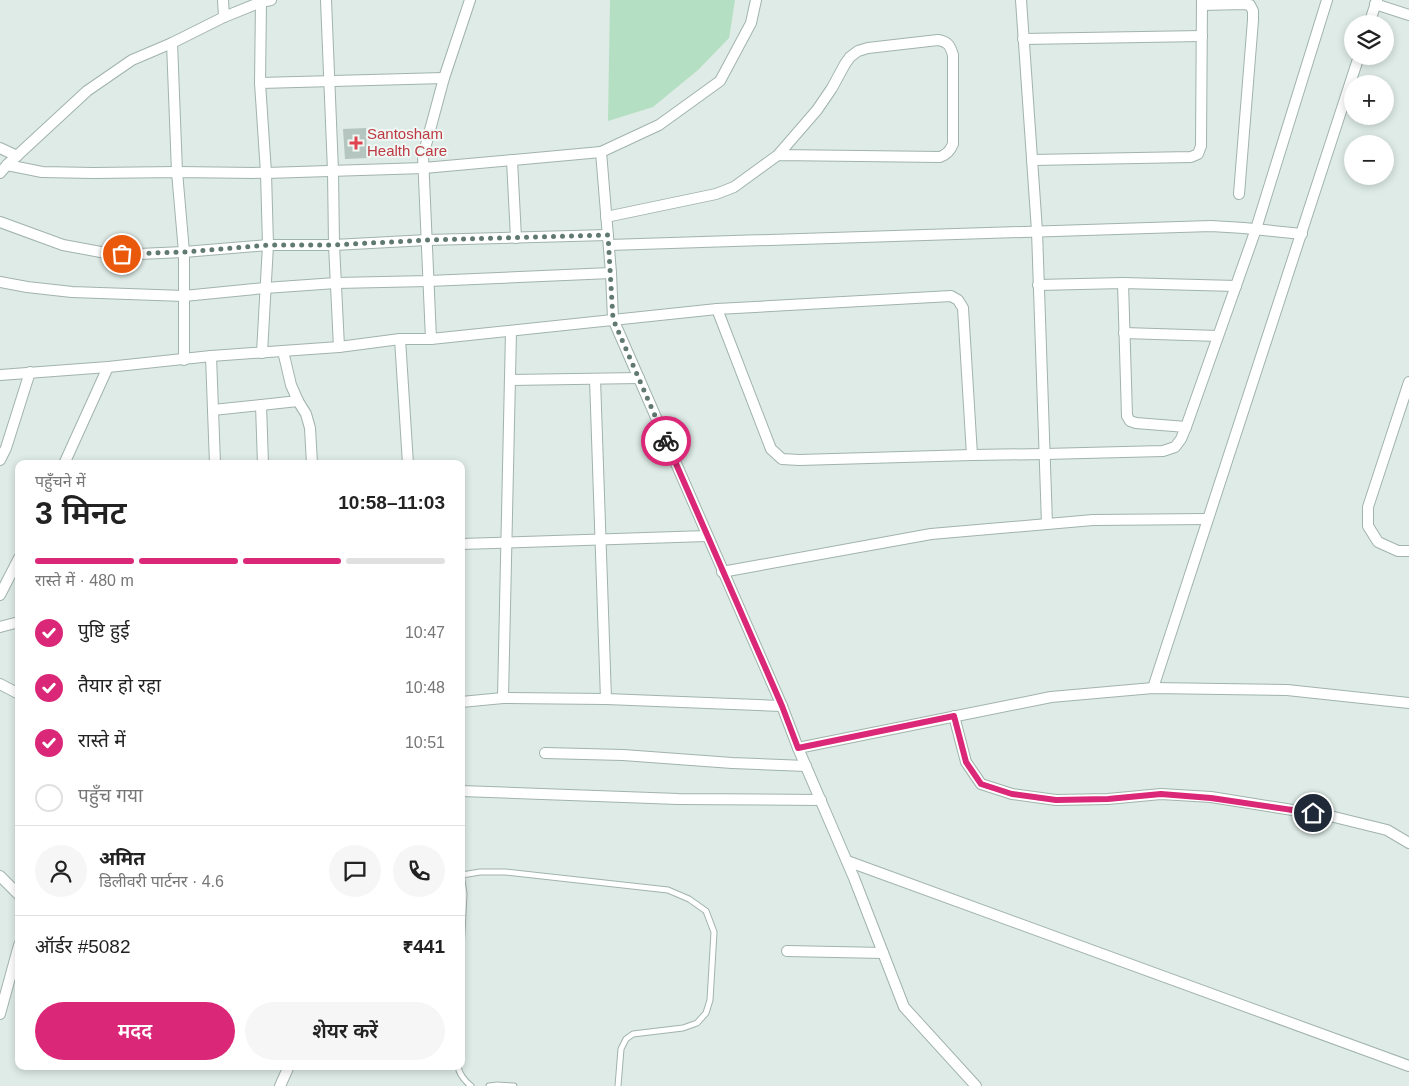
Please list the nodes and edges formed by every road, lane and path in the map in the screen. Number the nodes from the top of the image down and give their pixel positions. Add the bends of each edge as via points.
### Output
1 (223, 0) edge
2 (326, 0) edge
3 (470, 0) edge
4 (756, 0) edge
5 (1020, 0) edge
6 (1327, 0) edge
7 (266, 1) edge
8 (1202, 2) edge
9 (1376, 2) edge
10 (1372, 15) edge
11 (1409, 15) edge
12 (224, 17) junction
13 (1202, 36) junction
14 (1023, 39) junction
15 (172, 43) junction
16 (1356, 65) edge
17 (444, 78) junction
18 (329, 80) junction
19 (260, 83) junction
20 (0, 148) edge
21 (601, 152) junction
22 (778, 155) junction
23 (17, 156) junction
24 (512, 160) junction
25 (1032, 160) junction
26 (7, 165) junction
27 (424, 168) junction
28 (333, 171) junction
29 (177, 172) junction
30 (0, 173) edge
31 (266, 173) junction
32 (1239, 194) dead end
33 (606, 217) junction
34 (0, 222) edge
35 (1256, 229) junction
36 (1037, 232) junction
37 (1302, 234) junction
38 (516, 238) junction
39 (427, 240) junction
40 (608, 240) junction
41 (268, 245) junction
42 (334, 245) junction
43 (184, 252) junction
44 (611, 273) junction
45 (429, 281) junction
46 (0, 282) edge
47 (336, 283) junction
48 (1123, 283) junction
49 (1038, 285) junction
50 (1236, 286) junction
51 (266, 288) junction
52 (184, 296) junction
53 (717, 309) junction
54 (613, 319) junction
55 (511, 331) junction
56 (1124, 333) junction
57 (1218, 336) junction
58 (400, 339) junction
59 (431, 339) junction
60 (339, 347) junction
61 (282, 351) junction
62 (262, 353) junction
63 (211, 356) junction
64 (184, 360) junction
65 (108, 367) junction
66 (30, 372) junction
67 (0, 375) edge
68 (639, 378) junction
69 (595, 379) junction
70 (510, 380) junction
71 (1409, 382) edge
72 (298, 401) junction
73 (261, 405) junction
74 (213, 410) junction
75 (1186, 428) junction
76 (972, 454) junction
77 (1045, 454) junction
78 (0, 460) edge
79 (66, 460) edge
80 (215, 460) edge
81 (263, 460) edge
82 (312, 460) edge
83 (408, 460) edge
84 (1207, 519) junction
85 (1047, 524) junction
86 (707, 536) junction
87 (601, 540) junction
88 (506, 542) junction
89 (465, 544) edge
90 (1409, 551) edge
91 (15, 566) edge
92 (722, 572) junction
93 (0, 595) edge
94 (15, 623) edge
95 (0, 626) edge
96 (0, 684) edge
97 (1153, 688) junction
98 (15, 692) edge
99 (503, 698) junction
100 (606, 698) junction
101 (465, 702) edge
102 (1409, 703) edge
103 (782, 706) junction
104 (954, 716) junction
105 (798, 748) junction
106 (545, 753) dead end
107 (806, 766) junction
108 (465, 791) edge
109 (821, 800) junction
110 (1409, 843) edge
111 (847, 861) junction
112 (465, 874) edge
113 (0, 876) edge
114 (15, 891) edge
115 (787, 951) dead end
116 (883, 953) junction
117 (15, 960) edge
118 (0, 1014) edge
119 (1409, 1066) edge
120 (287, 1070) edge
121 (458, 1070) edge
122 (280, 1086) edge
123 (470, 1086) edge
124 (489, 1086) edge
125 (514, 1086) edge
126 (618, 1086) edge
127 (976, 1086) edge

1 - 12 street
2 - 18 street
3 - 17 street
4 - 21 street via 751,23 720,81 659,125
5 - 14 street
6 - 35 street
7 - 12 street
7 - 19 street
8 - 13 street
8 - 32 street via 1243,4 1253,11
9 - 10 street
9 - 11 street
12 - 15 street
13 - 14 street
13 - 25 street via 1201,146 1198,154 1191,157
14 - 25 street
15 - 23 street via 132,60 87,92
15 - 29 street
16 - 37 street
17 - 18 street
17 - 27 street via 423,156
18 - 19 street
18 - 28 street
19 - 31 street
20 - 23 street
21 - 24 street
21 - 33 street
22 - 22 street via 817,110 845,64 858,51 938,40 951,47 953,144 946,154
22 - 33 street via 734,187 716,194
23 - 26 street
24 - 27 street
24 - 38 street
25 - 36 street
26 - 29 street via 42,172
26 - 30 street
27 - 28 street
27 - 39 street
28 - 31 street
28 - 42 street
29 - 31 street
29 - 43 street
31 - 41 street
33 - 40 street
34 - 43 street via 63,245 106,253
35 - 36 street via 1211,226
35 - 37 street
35 - 50 street
36 - 40 street
36 - 49 street
37 - 84 street
38 - 39 street
38 - 40 street
39 - 42 street
39 - 45 street
40 - 44 street
41 - 42 street
41 - 43 street
41 - 51 street
42 - 47 street
43 - 52 street
44 - 45 street
44 - 54 street
45 - 47 street
45 - 59 street
46 - 52 street via 72,292
47 - 51 street
47 - 60 street
48 - 49 street
48 - 50 street
48 - 56 street
49 - 77 street
50 - 57 street
51 - 52 street
51 - 62 street
52 - 64 street
53 - 54 street
53 - 76 street via 771,449 782,459
53 - 76 street via 951,296 963,308
54 - 55 street
54 - 68 street
55 - 59 street
55 - 70 street
56 - 57 street
56 - 75 street via 1127,416 1130,421
57 - 75 street
58 - 59 street
58 - 60 street
58 - 83 street
60 - 61 street
61 - 62 street
61 - 72 street
62 - 63 street
63 - 64 street
63 - 74 street
64 - 65 street
65 - 66 street
65 - 79 street
66 - 67 street
66 - 78 street
68 - 69 street
68 - 86 street
69 - 70 street
69 - 87 street
70 - 88 street
71 - 90 street via 1368,507 1368,526 1378,542 1398,551
72 - 73 street
72 - 82 street via 310,428
73 - 74 street
73 - 81 street
74 - 80 street
75 - 77 street via 1176,447 1163,451
76 - 77 street
77 - 85 street
84 - 85 street via 1092,520
84 - 97 street
85 - 92 street via 931,534
86 - 87 street
86 - 92 street
87 - 88 street
87 - 100 street
88 - 89 street
88 - 99 street
91 - 93 street
92 - 103 street
94 - 95 street
96 - 98 street
97 - 102 street via 1287,690
97 - 104 street via 1051,697
99 - 100 street
99 - 101 street
100 - 103 street
103 - 105 street
104 - 105 street
104 - 110 street via 966,762 981,784 1012,794 1056,800 1161,794 1211,798 1330,816 1387,830
105 - 107 street
106 - 107 street
107 - 109 street
108 - 109 street via 678,799
109 - 111 street
111 - 116 street
111 - 119 street
112 - 126 lane via 505,872 668,890 706,911 714,932 710,1000 706,1013 697,1023 684,1028 634,1034 626,1039 621,1049
113 - 114 street
115 - 116 street
116 - 127 street via 904,1007
117 - 118 street
120 - 122 street
121 - 123 lane
124 - 125 lane

